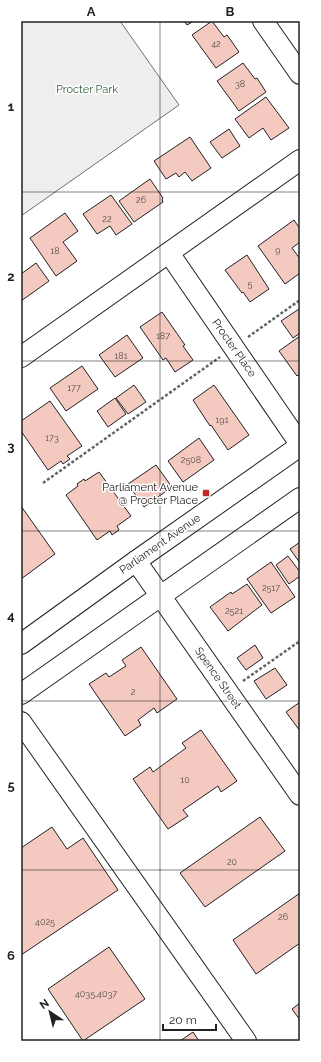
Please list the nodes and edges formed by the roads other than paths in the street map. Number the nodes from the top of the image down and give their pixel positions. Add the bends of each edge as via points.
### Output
1 (263, 21) edge
2 (300, 74) edge
3 (300, 160) edge
4 (169, 253) junction
5 (21, 357) edge
6 (300, 445) edge
7 (300, 498) edge
8 (136, 561) junction
9 (161, 596) junction
10 (21, 644) edge
11 (21, 694) edge
12 (21, 722) edge
13 (298, 787) edge
14 (246, 1041) edge

1 - 2 street
3 - 4 street
4 - 5 street
4 - 6 street, Procter Place
6 - 8 street, Parliament Avenue
7 - 9 street
8 - 9 street, Spence Street
8 - 10 street, Parliament Avenue
9 - 11 street
9 - 13 street, Spence Street
12 - 14 street

